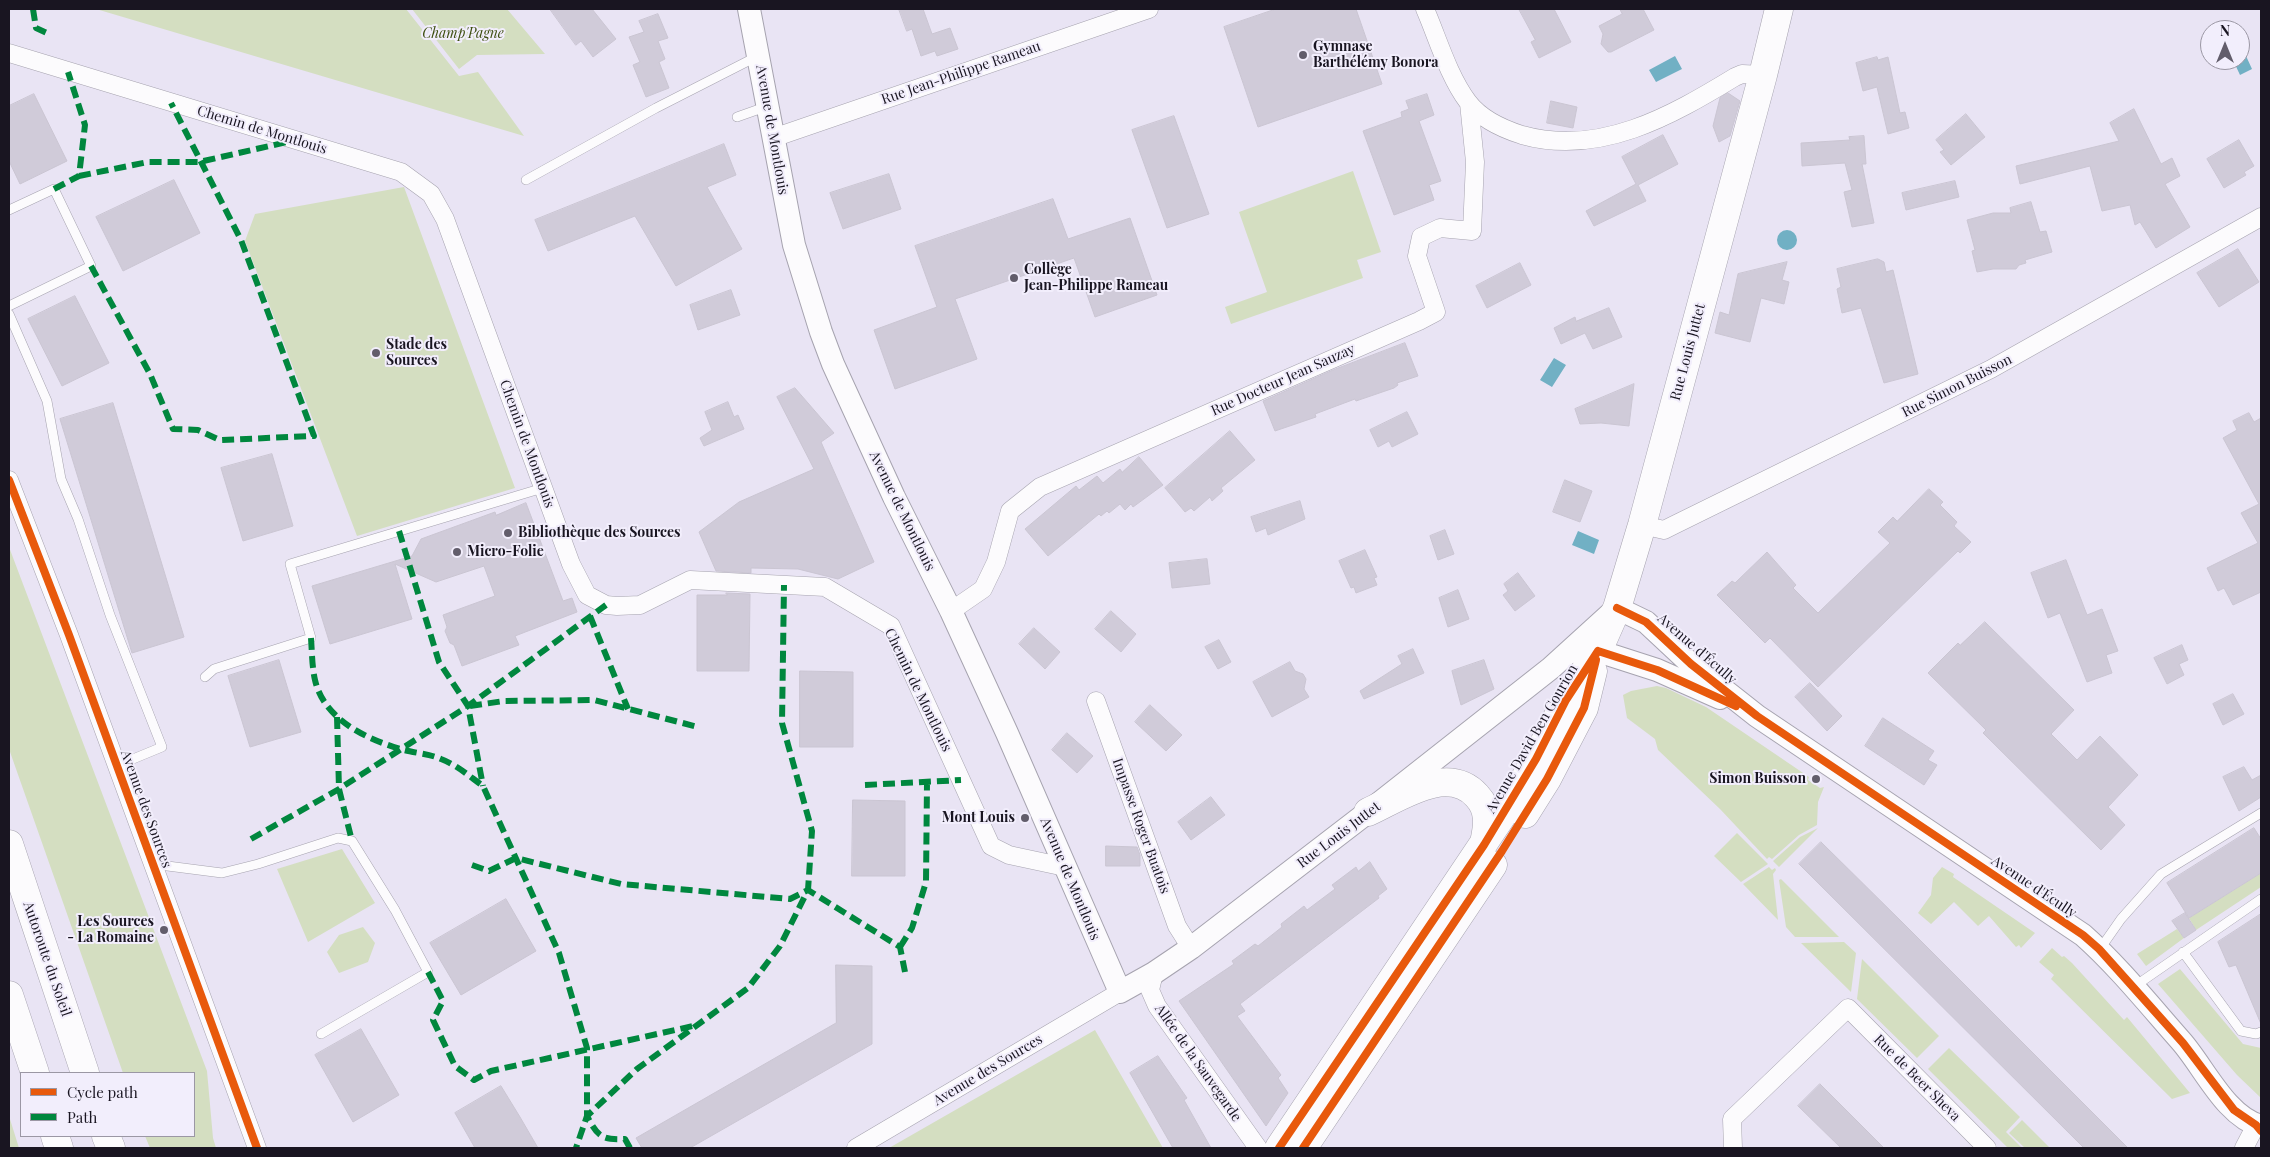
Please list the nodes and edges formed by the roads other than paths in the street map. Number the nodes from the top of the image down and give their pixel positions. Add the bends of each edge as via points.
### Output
1 (749, 9) edge
2 (1149, 9) edge
3 (1426, 9) edge
4 (1779, 9) edge
5 (9, 53) edge
6 (759, 56) junction
7 (1749, 75) junction
8 (1469, 103) junction
9 (768, 106) junction
10 (737, 117) dead end
11 (773, 138) junction
12 (526, 180) dead end
13 (9, 210) edge
14 (2261, 217) edge
15 (9, 306) edge
16 (9, 314) edge
17 (9, 480) edge
18 (543, 488) junction
19 (1642, 525) junction
20 (1618, 608) junction
21 (951, 611) junction
22 (1598, 650) junction
23 (1551, 668) junction
24 (205, 677) dead end
25 (1096, 701) dead end
26 (1757, 716) junction
27 (116, 766) junction
28 (1368, 812) junction
29 (2261, 813) edge
30 (9, 844) edge
31 (1484, 845) junction
32 (152, 864) junction
33 (1065, 867) junction
34 (2261, 899) edge
35 (1191, 948) junction
36 (2099, 949) junction
37 (2183, 952) junction
38 (1154, 973) junction
39 (2133, 988) junction
40 (1120, 992) junction
41 (9, 995) edge
42 (2261, 1032) edge
43 (321, 1034) dead end
44 (35, 1072) edge
45 (86, 1072) edge
46 (2259, 1125) edge
47 (257, 1148) edge
48 (856, 1148) edge
49 (1258, 1148) edge
50 (1279, 1148) edge
51 (1303, 1148) edge
52 (1733, 1148) edge
53 (1987, 1148) edge
54 (2244, 1148) edge

1 - 6 street, Avenue de Montlouis
2 - 11 street, Rue Jean-Philippe Rameau
3 - 8 street via 1456,81
4 - 7 main road, Rue Louis Juttet
5 - 18 street, Chemin de Montlouis via 401,172 431,194 445,219
6 - 9 street, Avenue de Montlouis
6 - 12 lane
7 - 8 street via 1637,129 1594,140 1542,140 1502,129
7 - 19 main road, Rue Louis Juttet
8 - 21 street, Rue Docteur Jean Sauzay via 1475,162 1472,231 1440,228 1421,237 1417,256 1436,312 1040,487 1010,511 996,562 983,589
9 - 10 lane
9 - 11 street, Avenue de Montlouis
11 - 21 street, Avenue de Montlouis via 794,245 833,364
13 - 15 lane via 54,189 92,266
14 - 19 street, Rue Simon Buisson via 1958,386 1664,530
16 - 27 lane via 46,401 61,479 162,747
17 - 27 street, Avenue des Sources
18 - 24 lane via 290,564 311,638 214,669
18 - 33 street, Chemin de Montlouis via 571,564 587,595 606,605 640,605 690,580 825,587 891,626 991,846 1009,855
19 - 20 main road, Rue Louis Juttet
20 - 22 main road, Avenue David Ben Gourion
20 - 23 street, Rue Louis Juttet
20 - 26 street, Avenue d'Écully via 1646,622 1691,664
21 - 33 street, Avenue de Montlouis
22 - 23 street, Rue Louis Juttet
22 - 26 street, Avenue d'Écully via 1681,679
22 - 31 main road, Avenue David Ben Gourion
22 - 51 main road, Avenue David Ben Gourion via 1584,708 1547,779
23 - 28 street, Rue Louis Juttet
25 - 35 street, Impasse Roger Buatois via 1177,926
26 - 36 street, Avenue d'Écully via 2083,935
27 - 32 street, Avenue des Sources
28 - 31 main road via 1434,783 1454,781 1472,789 1484,804 1488,822
28 - 35 street, Rue Louis Juttet
29 - 36 lane via 2161,874
30 - 45 main road, Autoroute du Soleil
31 - 50 main road, Avenue David Ben Gourion
32 - 43 lane via 222,873 338,838 352,841 395,910 428,972
32 - 47 street, Avenue des Sources
33 - 40 street, Avenue de Montlouis
34 - 37 lane
35 - 38 street, Rue Louis Juttet
36 - 39 street, Avenue d'Écully
37 - 39 lane
37 - 42 lane via 2242,1031
38 - 40 street, Rue Louis Juttet
38 - 49 street, Allée de la Sauvegarde via 1150,990 1157,1006
39 - 46 street, Avenue d'Écully via 2183,1043 2234,1110
40 - 48 street, Avenue des Sources
41 - 44 main road
46 - 54 street
52 - 53 street, Rue de Beer Sheva via 1732,1119 1848,1008

